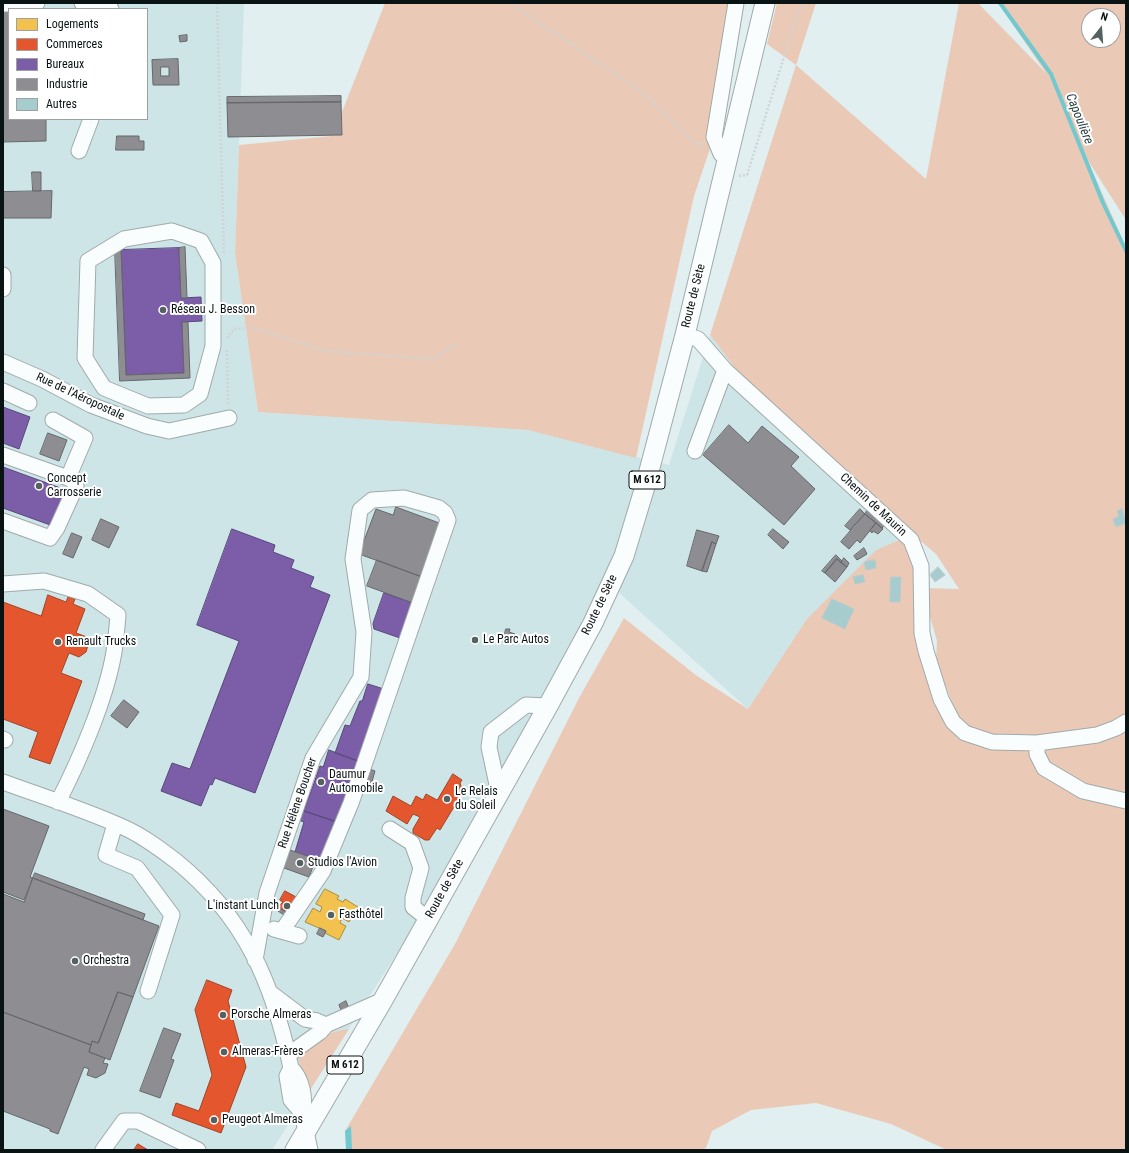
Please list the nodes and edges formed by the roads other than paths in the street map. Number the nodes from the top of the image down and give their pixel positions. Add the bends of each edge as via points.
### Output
1 (38, 3) edge
2 (82, 3) edge
3 (736, 3) edge
4 (765, 3) edge
5 (3, 4) edge
6 (108, 6) edge
7 (91, 120) edge
8 (79, 150) dead end
9 (728, 157) junction
10 (3, 275) edge
11 (3, 289) edge
12 (685, 335) junction
13 (3, 362) edge
14 (725, 370) junction
15 (3, 391) edge
16 (29, 403) dead end
17 (184, 405) junction
18 (229, 418) road end
19 (53, 420) dead end
20 (189, 427) junction
21 (695, 451) dead end
22 (3, 455) edge
23 (68, 478) junction
24 (3, 520) edge
25 (3, 584) edge
26 (548, 706) junction
27 (1126, 722) edge
28 (1036, 743) junction
29 (3, 782) edge
30 (499, 794) junction
31 (1126, 801) edge
32 (58, 802) junction
33 (115, 824) junction
34 (390, 829) dead end
35 (428, 919) junction
36 (261, 926) junction
37 (282, 931) junction
38 (299, 936) dead end
39 (255, 960) junction
40 (148, 991) dead end
41 (272, 994) junction
42 (383, 1000) junction
43 (326, 1025) junction
44 (290, 1061) junction
45 (304, 1121) junction
46 (103, 1150) edge
47 (198, 1150) edge
48 (295, 1150) edge
49 (310, 1150) edge

1 - 5 street
2 - 6 street
3 - 9 street via 714,137 721,154
4 - 9 main road, Route de Sète / M 612
7 - 8 street
9 - 12 main road, Route de Sète / M 612
10 - 11 street
12 - 14 street, Chemin de Maurin via 698,339
12 - 26 main road, Route de Sète / M 612 via 624,556 593,623
13 - 20 street, Rue de l'Aéropostale via 123,418 169,431
14 - 21 street
14 - 28 street, Chemin de Maurin via 911,540 921,566 922,633 926,652 941,699 952,722 965,733 992,742
15 - 16 street
17 - 17 street via 200,394 213,346 213,264 201,241 172,231 124,239 88,261 86,358 104,388 148,406
17 - 20 street
18 - 20 street, Rue de l'Aéropostale
19 - 23 street via 85,438
22 - 23 street
23 - 24 street via 74,481 76,486 50,538
25 - 32 street via 44,581 88,594 118,615 114,653 100,702
26 - 30 main road, Route de Sète / M 612
26 - 30 street via 526,705 491,732 489,747
27 - 28 street, Chemin de Maurin via 1097,734
28 - 31 street via 1037,754 1044,768 1083,791
29 - 32 street
30 - 35 main road, Route de Sète / M 612
32 - 33 street
33 - 39 street via 157,846 208,890 242,933
33 - 40 street via 106,855 137,868 172,915
34 - 35 street via 412,843 421,868 413,907
35 - 42 main road, Route de Sète / M 612
36 - 37 street
36 - 37 street, Rue Hélène Boucher via 267,893 312,758 361,677 364,632 353,559 360,510 372,500 391,497 440,508 448,520 351,803 323,871
36 - 39 street, Rue Hélène Boucher
37 - 38 street
39 - 41 street
41 - 43 street via 305,1019
41 - 44 street
42 - 43 street
42 - 45 main road, Route de Sète / M 612
43 - 44 street
44 - 45 street via 297,1073 305,1102
45 - 48 main road, Route de Sète / M 612
45 - 49 street
46 - 47 street via 124,1121 132,1120

